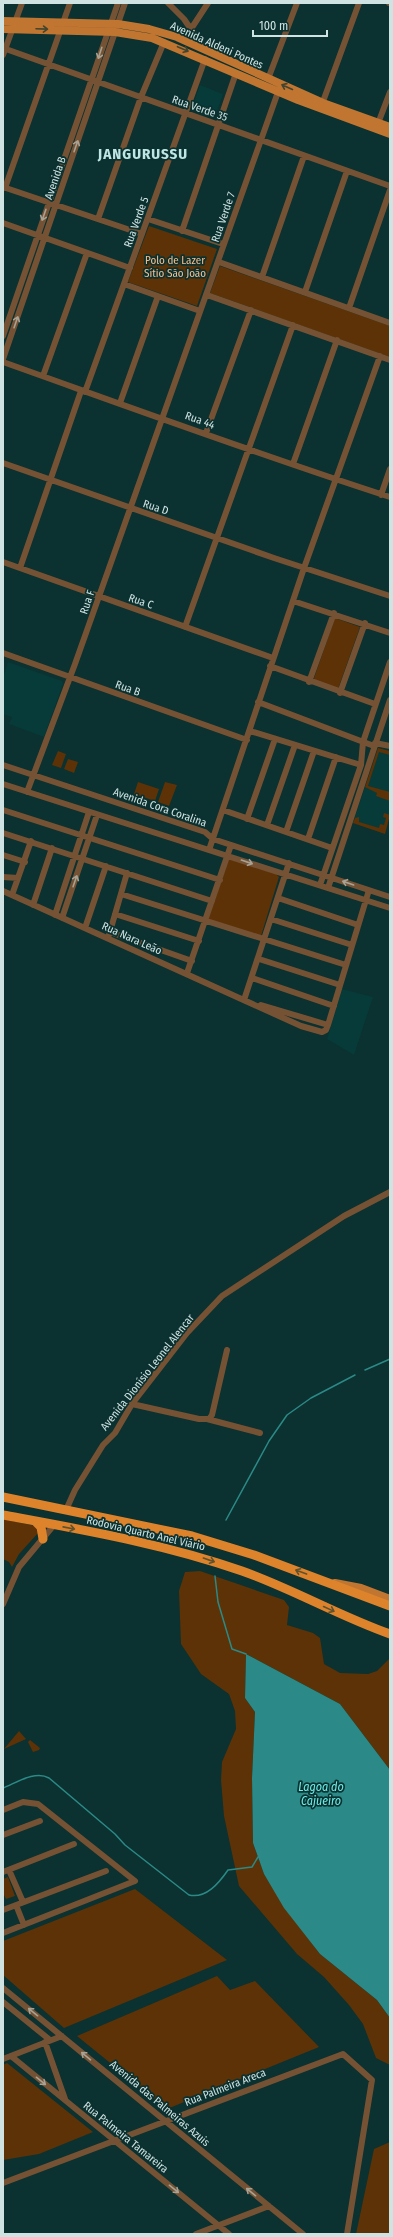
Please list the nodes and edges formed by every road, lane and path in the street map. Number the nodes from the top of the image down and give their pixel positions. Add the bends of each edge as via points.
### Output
1 (22, 3) edge
2 (70, 3) edge
3 (118, 3) edge
4 (125, 3) edge
5 (168, 3) edge
6 (208, 3) edge
7 (297, 3) edge
8 (359, 3) edge
9 (16, 20) junction
10 (3, 21) edge
11 (61, 26) junction
12 (13, 28) junction
13 (113, 28) junction
14 (191, 28) junction
15 (3, 29) edge
16 (164, 42) junction
17 (4, 51) edge
18 (205, 55) junction
19 (47, 64) junction
20 (236, 73) junction
21 (268, 79) junction
22 (91, 80) junction
23 (98, 82) junction
24 (278, 92) junction
25 (390, 92) edge
26 (141, 97) junction
27 (321, 106) junction
28 (185, 113) junction
29 (217, 124) junction
30 (378, 126) junction
31 (390, 127) edge
32 (390, 134) edge
33 (261, 140) junction
34 (304, 156) junction
35 (347, 172) junction
36 (390, 186) edge
37 (4, 187) edge
38 (390, 190) edge
39 (48, 202) junction
40 (57, 205) junction
41 (98, 219) junction
42 (148, 219) junction
43 (3, 224) edge
44 (182, 231) junction
45 (37, 234) junction
46 (142, 234) junction
47 (45, 237) junction
48 (223, 244) junction
49 (87, 253) junction
50 (218, 262) junction
51 (130, 268) junction
52 (262, 277) junction
53 (22, 278) junction
54 (30, 280) junction
55 (124, 284) junction
56 (305, 292) junction
57 (207, 295) junction
58 (158, 296) junction
59 (349, 308) junction
60 (251, 310) junction
61 (200, 311) junction
62 (390, 323) edge
63 (293, 325) junction
64 (3, 336) edge
65 (336, 340) junction
66 (380, 356) junction
67 (3, 360) edge
68 (390, 360) edge
69 (43, 376) junction
70 (83, 392) junction
71 (120, 403) junction
72 (163, 418) junction
73 (206, 433) junction
74 (250, 448) junction
75 (3, 463) edge
76 (293, 464) junction
77 (390, 469) edge
78 (337, 479) junction
79 (49, 480) junction
80 (381, 495) junction
81 (390, 498) edge
82 (129, 509) junction
83 (218, 538) junction
84 (3, 562) edge
85 (20, 568) junction
86 (304, 568) junction
87 (99, 596) junction
88 (390, 596) edge
89 (293, 601) junction
90 (334, 613) junction
91 (365, 623) junction
92 (185, 627) junction
93 (390, 633) edge
94 (3, 653) edge
95 (273, 658) junction
96 (390, 662) edge
97 (270, 666) junction
98 (70, 677) junction
99 (309, 682) junction
100 (340, 693) junction
101 (390, 700) edge
102 (258, 702) junction
103 (375, 704) junction
104 (250, 731) junction
105 (275, 739) junction
106 (247, 740) junction
107 (363, 742) junction
108 (375, 744) junction
109 (294, 745) junction
110 (390, 746) edge
111 (314, 751) junction
112 (336, 757) junction
113 (369, 764) junction
114 (3, 765) edge
115 (361, 765) junction
116 (35, 776) junction
117 (3, 784) edge
118 (27, 792) junction
119 (3, 810) edge
120 (223, 810) junction
121 (89, 812) junction
122 (97, 815) junction
123 (247, 819) junction
124 (267, 825) junction
125 (286, 832) junction
126 (3, 833) edge
127 (82, 836) junction
128 (89, 838) junction
129 (213, 839) junction
130 (308, 839) junction
131 (31, 841) junction
132 (231, 845) junction
133 (52, 848) junction
134 (332, 848) junction
135 (209, 850) junction
136 (3, 855) edge
137 (227, 855) junction
138 (75, 856) junction
139 (82, 858) junction
140 (25, 862) junction
141 (289, 863) junction
142 (106, 866) junction
143 (127, 873) junction
144 (323, 874) junction
145 (285, 875) junction
146 (3, 877) edge
147 (332, 877) junction
148 (18, 878) junction
149 (220, 880) junction
150 (320, 886) junction
151 (328, 888) junction
152 (369, 890) junction
153 (3, 891) edge
154 (121, 894) junction
155 (12, 895) junction
156 (390, 897) edge
157 (278, 898) junction
158 (366, 900) junction
159 (212, 901) junction
160 (33, 905) junction
161 (390, 908) edge
162 (115, 914) junction
163 (55, 915) junction
164 (62, 918) junction
165 (271, 919) junction
166 (206, 920) junction
167 (358, 925) junction
168 (85, 928) junction
169 (109, 935) junction
170 (265, 939) junction
171 (199, 940) junction
172 (352, 945) junction
173 (259, 959) junction
174 (192, 961) junction
175 (346, 965) junction
176 (187, 973) junction
177 (252, 978) junction
178 (340, 985) junction
179 (244, 1000) junction
180 (253, 1004) junction
181 (334, 1006) junction
182 (328, 1025) junction
183 (390, 1192) edge
184 (227, 1350) dead end
185 (132, 1404) junction
186 (207, 1419) junction
187 (260, 1433) dead end
188 (3, 1497) edge
189 (15, 1499) junction
190 (66, 1510) junction
191 (7, 1516) edge
192 (116, 1519) junction
193 (36, 1522) junction
194 (54, 1525) junction
195 (110, 1536) junction
196 (43, 1539) junction
197 (323, 1580) junction
198 (390, 1599) edge
199 (3, 1604) edge
200 (390, 1606) edge
201 (388, 1632) edge
202 (3, 1810) edge
203 (40, 1821) dead end
204 (3, 1835) edge
205 (74, 1844) dead end
206 (6, 1871) edge
207 (106, 1871) dead end
208 (23, 1902) junction
209 (16, 1905) junction
210 (4, 1908) edge
211 (24, 1925) junction
212 (3, 1933) edge
213 (3, 1988) edge
214 (3, 2002) edge
215 (62, 2036) junction
216 (48, 2041) junction
217 (11, 2056) junction
218 (3, 2059) edge
219 (65, 2100) junction
220 (165, 2121) junction
221 (114, 2140) junction
222 (3, 2183) edge
223 (269, 2206) junction
224 (219, 2225) junction
225 (196, 2234) edge
226 (229, 2234) edge
227 (303, 2234) edge
228 (347, 2234) edge

1 - 9 street
2 - 11 street
3 - 13 street, Avenida B
4 - 13 street, Avenida B
5 - 14 street
6 - 14 street
7 - 21 street
8 - 27 street
9 - 10 main road, Avenida Aldeni Pontes
9 - 11 main road, Avenida Aldeni Pontes
9 - 12 street
12 -> 11 main road, Avenida Aldeni Pontes
11 - 13 main road, Avenida Aldeni Pontes
11 - 19 street
12 - 15 main road, Avenida Aldeni Pontes
12 - 17 street
13 - 16 main road, Avenida Aldeni Pontes
13 - 18 main road, Avenida Aldeni Pontes via 162,32
13 -> 22 street, Avenida B
13 - 23 street, Avenida B
14 - 18 street
16 -> 18 main road, Avenida Aldeni Pontes
16 - 26 street
17 - 19 street, Rua Verde 35
18 - 20 main road, Avenida Aldeni Pontes
18 - 21 main road, Avenida Aldeni Pontes
18 - 28 street, Rua Verde 5
19 - 22 street, Rua Verde 35
19 - 37 street
20 - 24 main road, Avenida Aldeni Pontes
20 - 29 street
27 -> 21 main road, Avenida Aldeni Pontes
22 - 23 street, Rua Verde 35
22 - 39 street, Avenida B
23 - 26 street, Rua Verde 35
40 -> 23 street, Avenida B
24 - 27 main road, Avenida Aldeni Pontes
24 - 33 street, Rua Verde 7
25 - 30 street
26 - 28 street, Rua Verde 35
26 - 41 street
27 - 30 main road, Avenida Aldeni Pontes
28 - 29 street, Rua Verde 35
28 - 42 street, Rua Verde 5
29 - 33 street, Rua Verde 35
29 - 44 street
30 - 31 main road, Avenida Aldeni Pontes
30 - 32 main road, Avenida Aldeni Pontes
33 - 34 street, Rua Verde 35
33 - 48 street, Rua Verde 7
34 - 35 street, Rua Verde 35
34 - 52 street
35 - 36 street, Rua Verde 35
35 - 56 street
37 - 39 street
38 - 59 street
39 - 40 street
39 -> 45 street, Avenida B
40 - 41 street
40 - 47 street, Avenida B
41 - 46 street
42 - 44 street
42 - 46 street, Rua Verde 5
43 - 45 street
44 - 48 street
45 - 47 street
45 - 53 street, Avenida B
46 - 51 street, Rua Verde 5
47 - 49 street
47 - 54 street, Avenida B
48 - 50 street, Rua Verde 7
49 - 51 street
49 - 69 street
50 - 52 street
50 - 57 street, Rua Verde 7
51 - 55 street, Rua Verde 5
52 - 56 street
53 - 54 street
53 - 64 street, Avenida B
67 -> 54 street, Avenida B
55 - 58 street
55 - 70 street, Rua Verde 5
56 - 59 street
57 - 60 street
57 - 61 street, Rua Verde 7
58 - 61 street
58 - 71 street
59 - 62 street
60 - 63 street
60 - 73 street
61 - 72 street, Rua Verde 7
63 - 65 street
63 - 74 street
65 - 66 street
65 - 76 street
66 - 68 street
66 - 78 street
67 - 69 street, Rua 44
69 - 70 street, Rua 44
70 - 71 street, Rua 44
70 - 79 street, Rua Verde 5
71 - 72 street, Rua 44
72 - 73 street, Rua 44
72 - 82 street, Rua F
73 - 74 street, Rua 44
74 - 76 street, Rua 44
74 - 83 street
75 - 79 street, Rua D
76 - 78 street, Rua 44
77 - 80 street
78 - 80 street, Rua 44
78 - 86 street
79 - 82 street, Rua D
79 - 85 street, Rua Verde 5
80 - 81 street, Rua 44
82 - 83 street, Rua D
82 - 87 street, Rua F
83 - 86 street, Rua D
83 - 92 street
84 - 85 street, Rua C
85 - 87 street, Rua C
86 - 88 street, Rua D
86 - 89 street
87 - 92 street, Rua C
87 - 98 street, Rua F
89 - 90 street
89 - 95 street
90 - 91 street
90 - 99 street
91 - 93 street
91 - 100 street
92 - 95 street, Rua C
94 - 98 street, Rua B
95 - 97 street
96 - 103 street
97 - 99 street
97 - 102 street
98 - 106 street, Rua B
98 - 116 street, Rua F
99 - 100 street
100 - 103 street
101 - 108 street
102 - 104 street
102 - 107 street
103 - 107 street
104 - 105 street
104 - 106 street
105 - 109 street
105 - 123 street
106 - 120 street
107 - 108 street
107 - 113 street via 368,752
107 - 115 street
108 - 110 street
108 - 113 street
109 - 111 street
109 - 124 street
111 - 112 street
111 - 125 street
112 - 115 street
112 - 130 street
113 - 147 street
114 - 116 street, Avenida Cora Coralina
115 - 134 street
116 - 118 street, Rua F
116 - 129 street, Avenida Cora Coralina via 205,832
117 - 118 street
118 - 121 street
119 - 127 street
120 - 123 street
120 - 129 street
121 - 122 street
121 - 127 street
122 - 128 street
122 - 135 street
123 - 124 street
124 - 125 street
125 - 130 street
126 - 131 street
127 - 128 street
127 - 138 street
128 - 139 street
128 - 149 street
129 - 132 street, Avenida Cora Coralina
129 - 135 street
130 - 134 street
131 - 133 street
131 - 140 street
132 - 137 street
132 - 141 street, Avenida Cora Coralina
133 - 138 street
133 - 160 street
134 - 144 street
135 - 137 street
136 - 140 street
137 -> 145 street
137 - 149 street
138 - 139 street
138 - 163 street
139 - 142 street
164 -> 139 street
140 - 148 street
141 - 144 street, Avenida Cora Coralina
141 - 145 street
142 - 143 street
142 - 168 street
143 - 154 street
143 - 159 street
144 - 147 street, Avenida Cora Coralina
144 - 150 street
145 - 150 street
145 - 157 street
146 - 148 street
147 - 151 street
152 -> 147 street, Avenida Cora Coralina
148 - 155 street
149 - 159 street
150 - 151 street
151 - 158 street
152 - 156 street, Avenida Cora Coralina
152 - 158 street
153 - 155 street, Rua Nara Leão
154 - 162 street
154 - 166 street
155 - 160 street, Rua Nara Leão
157 - 165 street
157 - 167 street
158 - 161 street
158 - 167 street
159 - 166 street
160 - 163 street, Rua Nara Leão
162 - 169 street
162 - 171 street
163 - 164 street, Rua Nara Leão
164 - 168 street, Rua Nara Leão
165 - 170 street
165 - 172 street
166 - 170 street
166 - 171 street
167 - 172 street
168 - 169 street, Rua Nara Leão
169 - 174 street, Rua Nara Leão
169 - 176 street, Rua Nara Leão
170 - 173 street
170 - 175 street
171 - 174 street
172 - 175 street
173 - 177 street
173 - 178 street
174 - 176 street
175 - 178 street
176 - 179 street, Rua Nara Leão
177 - 179 street
177 - 181 street
178 - 181 street
179 - 180 street, Rua Nara Leão
180 - 182 street, Rua Nara Leão
180 - 182 street, Rua Nara Leão via 309,1029 325,1031
181 - 182 street
183 - 185 street, Avenida Dionísio Leonel Alencar via 344,1216 222,1296 187,1333
184 - 186 street via 212,1415
185 - 186 street
185 - 190 street, Avenida Dionísio Leonel Alencar via 114,1433 102,1445
186 - 187 street
188 - 189 highway, Rodovia Quarto Anel Viário
189 - 190 highway, Rodovia Quarto Anel Viário
189 - 191 highway
190 - 192 highway, Rodovia Quarto Anel Viário
191 - 193 highway, Rodovia Quarto Anel Viário
192 - 195 highway
197 -> 192 highway, Rodovia Quarto Anel Viário via 199,1538
193 - 194 highway, Rodovia Quarto Anel Viário
193 - 196 highway via 41,1527
194 -> 195 highway, Rodovia Quarto Anel Viário
194 - 196 street
195 -> 201 highway, Rodovia Quarto Anel Viário via 183,1552 242,1571
196 - 199 street via 19,1567
197 - 198 main road via 360,1588
197 - 200 highway, Rodovia Quarto Anel Viário
202 - 211 street via 23,1802 38,1804 135,1881
203 - 204 street
205 - 206 street
206 - 208 street
207 - 208 street
208 - 209 street
209 - 210 street
209 - 211 street
211 - 212 street
215 -> 213 street, Avenida das Palmeiras Azuis
214 - 216 street
215 - 216 street
220 -> 215 street, Avenida das Palmeiras Azuis
216 - 217 street
216 - 219 street
217 - 218 street
217 -> 219 street, Rua Palmeira Tamareira
219 - 221 street, Rua Palmeira Tamareira
220 - 221 street, Rua Palmeira Areca
223 -> 220 street, Avenida das Palmeiras Azuis
220 - 228 street, Rua Palmeira Areca via 343,2054 372,2080
221 - 222 street, Rua Palmeira Areca
221 -> 224 street, Rua Palmeira Tamareira
223 - 224 street
223 - 227 street, Avenida das Palmeiras Azuis
224 - 225 street
224 - 226 street, Rua Palmeira Tamareira

